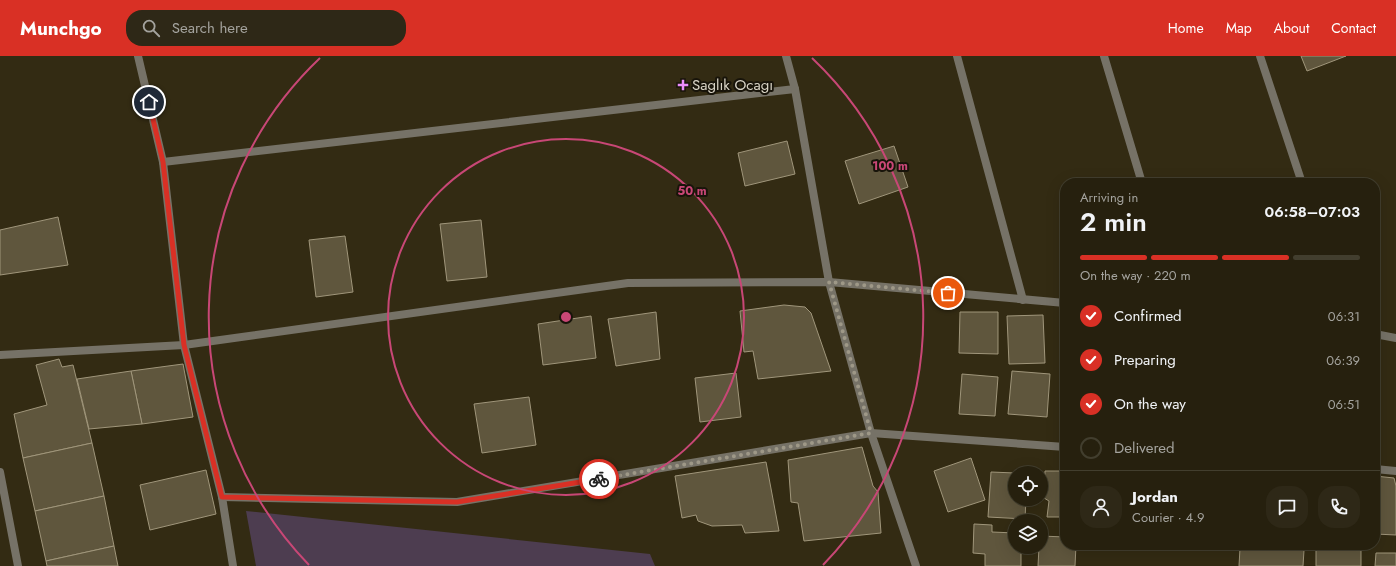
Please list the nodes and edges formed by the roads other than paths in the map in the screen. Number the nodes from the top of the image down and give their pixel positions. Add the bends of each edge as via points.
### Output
1 (138, 56) edge
2 (786, 56) edge
3 (957, 56) edge
4 (1104, 56) edge
5 (1260, 56) edge
6 (795, 89) junction
7 (163, 162) junction
8 (1141, 178) edge
9 (1300, 178) edge
10 (829, 282) junction
11 (1023, 300) junction
12 (1060, 303) edge
13 (1380, 335) edge
14 (1396, 338) edge
15 (184, 345) junction
16 (0, 355) edge
17 (871, 433) junction
18 (1060, 447) edge
19 (1380, 469) edge
20 (1396, 471) edge
21 (0, 472) edge
22 (222, 497) junction
23 (18, 566) edge
24 (233, 566) edge
25 (916, 566) edge

1 - 7 street
2 - 6 street
3 - 11 street
4 - 8 street
5 - 9 street
6 - 7 street
6 - 10 street
7 - 15 street
10 - 11 street
10 - 15 street via 628,283
10 - 17 street
11 - 12 street
13 - 14 street
15 - 16 street
15 - 22 street
17 - 18 street
17 - 22 street via 457,502
17 - 25 street
19 - 20 street
21 - 23 street
22 - 24 street

